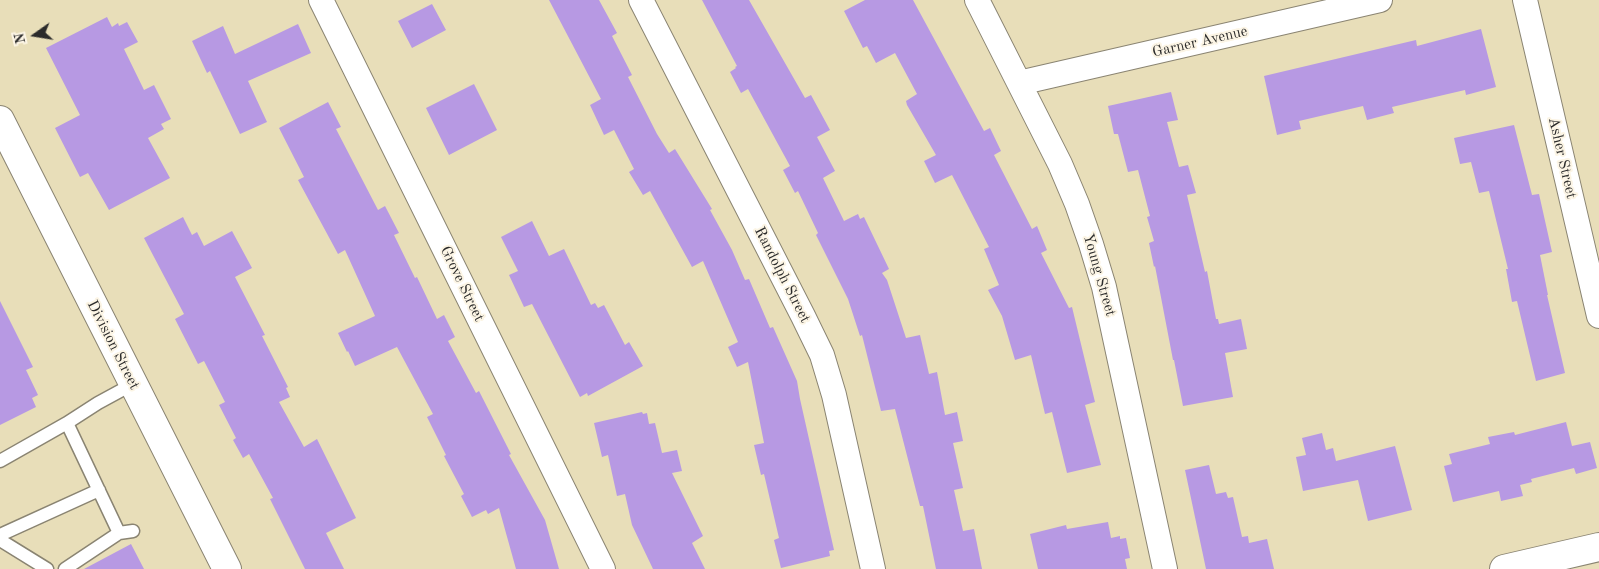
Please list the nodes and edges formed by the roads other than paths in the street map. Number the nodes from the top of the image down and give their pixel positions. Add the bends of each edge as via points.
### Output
1 (321, 0) edge
2 (641, 0) edge
3 (977, 0) edge
4 (1380, 0) edge
5 (1525, 0) edge
6 (1020, 83) junction
7 (0, 120) edge
8 (1599, 316) edge
9 (133, 384) junction
10 (68, 423) junction
11 (0, 461) edge
12 (99, 490) junction
13 (133, 531) dead end
14 (119, 533) junction
15 (0, 535) edge
16 (0, 540) edge
17 (1599, 547) edge
18 (1562, 562) edge
19 (223, 568) edge
20 (48, 569) edge
21 (65, 569) edge
22 (603, 569) edge
23 (873, 569) edge
24 (1165, 569) edge
25 (1504, 569) edge

1 - 22 street, Grove Street
2 - 23 street, Randolph Street via 822,355
3 - 6 street, Young Street
4 - 6 street, Garner Avenue
5 - 8 street, Asher Street
6 - 24 street, Young Street via 1077,204 1104,287
7 - 9 main road, Division Street
9 - 10 lane
9 - 19 main road, Division Street
10 - 11 lane
10 - 12 lane
12 - 14 lane
12 - 15 lane
13 - 14 lane
14 - 21 lane
16 - 20 lane
17 - 18 main road
18 - 25 main road

